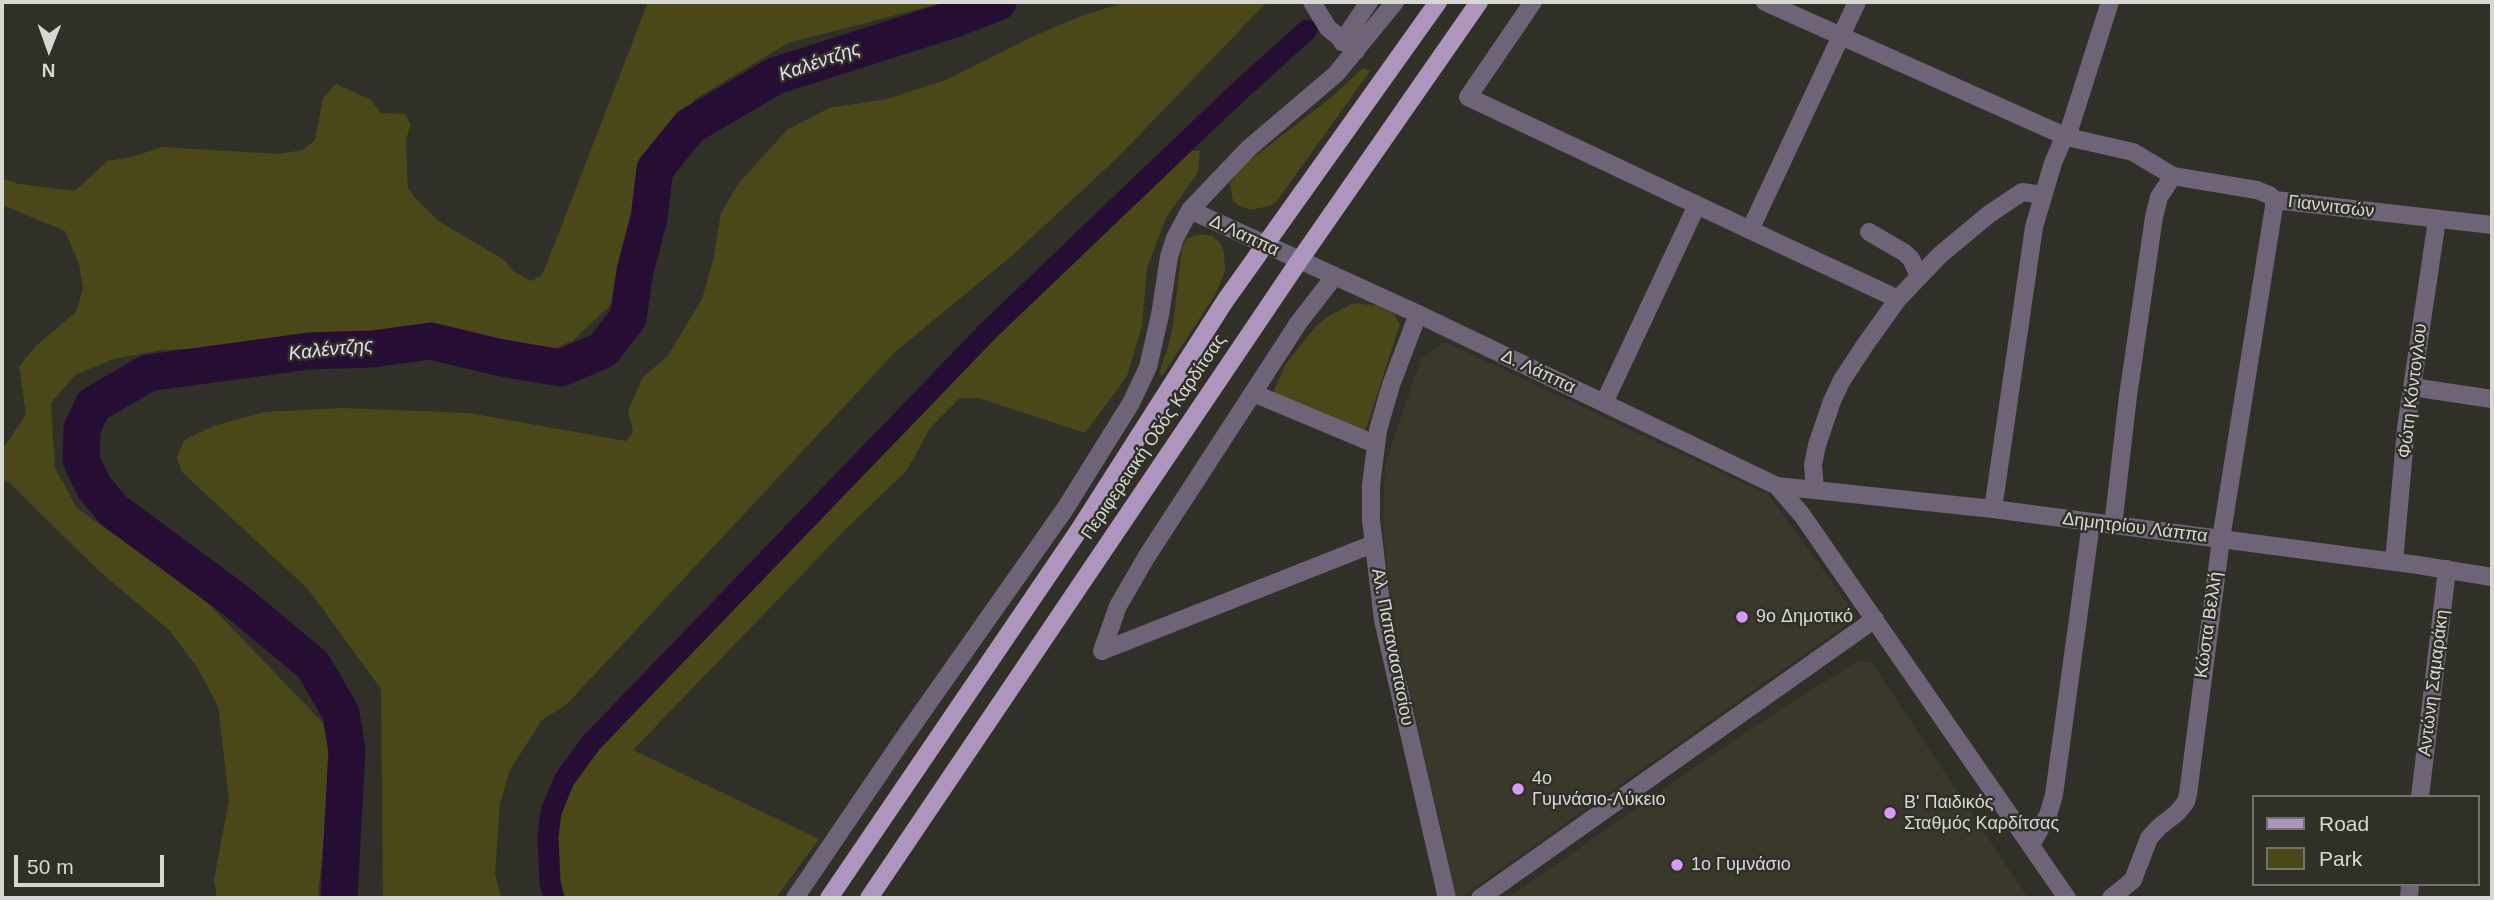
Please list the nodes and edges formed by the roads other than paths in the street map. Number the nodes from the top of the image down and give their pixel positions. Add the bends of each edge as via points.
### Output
1 (1312, 2) edge
2 (1369, 2) edge
3 (1395, 2) edge
4 (1438, 2) edge
5 (1479, 2) edge
6 (1533, 2) edge
7 (1765, 2) edge
8 (1857, 2) edge
9 (2109, 2) edge
10 (1841, 36) junction
11 (1349, 47) junction
12 (2067, 137) junction
13 (2173, 176) junction
14 (2043, 195) junction
15 (2275, 200) junction
16 (1697, 205) junction
17 (1190, 210) junction
18 (2437, 220) junction
19 (2492, 225) edge
20 (1750, 230) junction
21 (1869, 232) dead end
22 (1264, 245) junction
23 (1299, 261) junction
24 (1919, 276) junction
25 (1334, 277) junction
26 (1898, 299) junction
27 (1418, 314) junction
28 (2412, 387) junction
29 (1253, 393) junction
30 (2492, 400) edge
31 (1604, 403) junction
32 (1375, 444) junction
33 (1777, 486) junction
34 (1815, 490) junction
35 (1993, 509) junction
36 (2091, 523) junction
37 (2113, 526) junction
38 (2221, 539) junction
39 (1373, 544) junction
40 (2394, 562) junction
41 (2447, 569) junction
42 (2492, 577) edge
43 (1875, 619) junction
44 (2420, 795) edge
45 (2031, 845) junction
46 (795, 898) edge
47 (829, 898) edge
48 (869, 898) edge
49 (1447, 898) edge
50 (1480, 898) edge
51 (2067, 898) edge
52 (2111, 898) edge

1 - 11 street via 1328,28
2 - 11 street
3 - 11 street
4 - 22 main road, Περιφερειακή Οδός Καρδίτσας
5 - 23 main road, Περιφερειακή Οδός Καρδίτσας
6 - 16 street via 1468,97
7 - 10 street
8 - 10 street
9 - 12 street
10 - 12 street
10 - 20 street
11 - 17 street via 1328,82 1249,148
12 - 13 street via 2133,152
12 - 14 street
13 - 15 street, Γιαννιτσών via 2257,190
13 - 37 street via 2159,197 2154,217
14 - 24 street via 2022,192 1961,237
14 - 35 street via 2029,253
15 - 18 street, Γιαννιτσών
15 - 38 street, Κώστα Βελλή
16 - 20 street
16 - 31 street
17 - 22 street, Δ.Λαππα
17 - 46 street via 1169,257 1148,367 1131,403 1065,509
18 - 19 street, Γιαννιτσών
18 - 28 street, Φώτη Κόντογλου
20 - 26 street
21 - 24 street via 1905,253
22 - 23 street, Δ.Λαππα
22 - 47 main road, Περιφερειακή Οδός Καρδίτσας via 1077,533
23 - 25 street, Δ. Λάππα
23 - 48 main road, Περιφερειακή Οδός Καρδίτσας
24 - 26 street
25 - 27 street, Δ. Λάππα
25 - 29 street
26 - 34 street via 1832,401 1813,465
27 - 31 street, Δ. Λάππα
27 - 32 street, Αλ. Παπαναστασίου
28 - 30 street
28 - 40 street, Φώτη Κόντογλου
29 - 32 street
29 - 39 street via 1147,556 1118,606 1102,651
31 - 33 street, Δ. Λάππα
32 - 39 street, Αλ. Παπαναστασίου
33 - 34 street, Δημητρίου Λάππα
33 - 43 street
34 - 35 street, Δημητρίου Λάππα
35 - 36 street, Δημητρίου Λάππα
36 - 37 street, Δημητρίου Λάππα
36 - 45 street via 2054,795
37 - 38 street, Δημητρίου Λάππα
38 - 40 street, Δημητρίου Λάππα
38 - 52 street, Κώστα Βελλή via 2186,803 2148,838 2133,880
39 - 49 street, Αλ. Παπαναστασίου via 1383,621
40 - 41 street, Δημητρίου Λάππα
41 - 42 street, Δημητρίου Λάππα
41 - 44 street, Αντώνη Σαμαράκη
43 - 45 street
43 - 50 street
45 - 51 street

